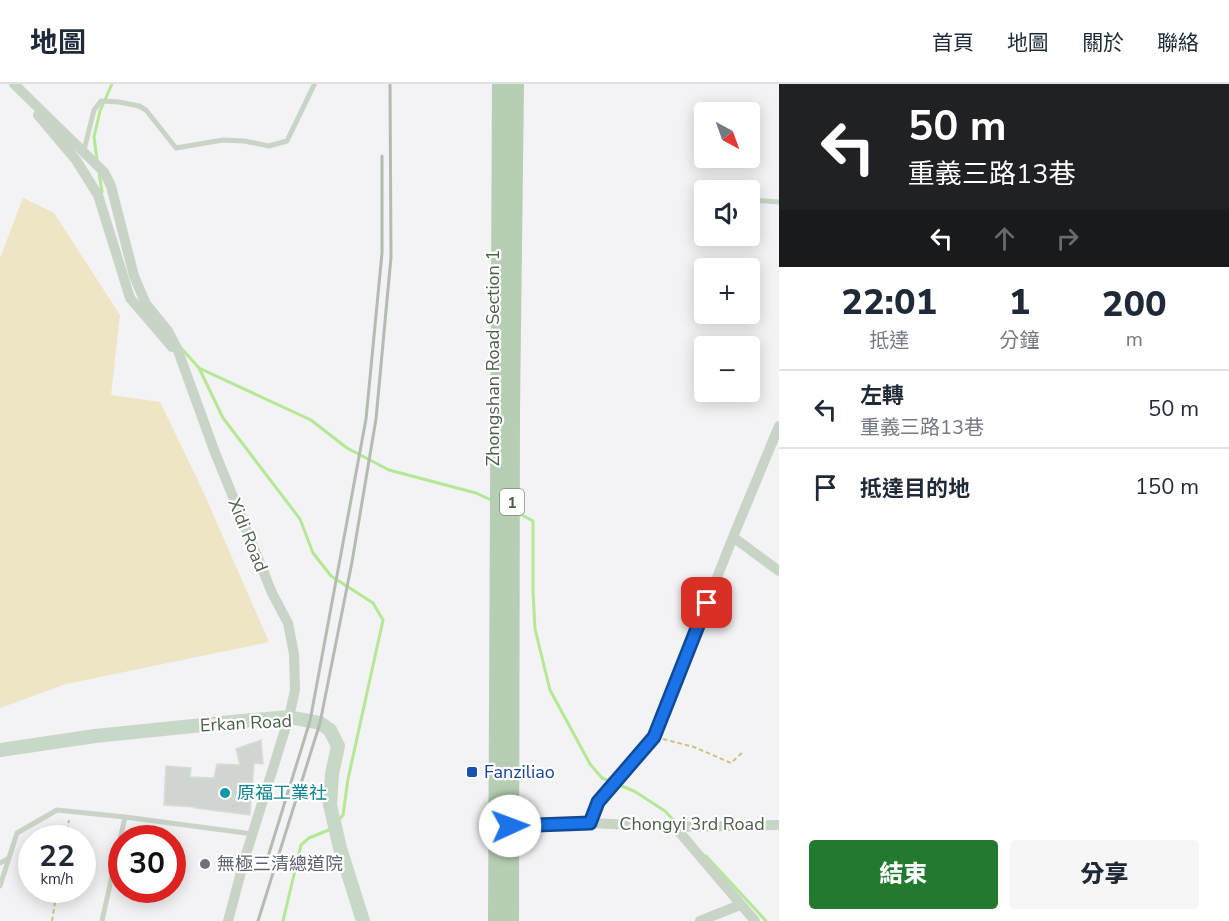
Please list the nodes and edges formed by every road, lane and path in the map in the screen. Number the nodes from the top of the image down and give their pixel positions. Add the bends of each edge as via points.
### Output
1 (500, 84) edge
2 (516, 84) edge
3 (314, 85) edge
4 (17, 87) edge
5 (87, 154) junction
6 (760, 201) edge
7 (779, 202) edge
8 (178, 352) junction
9 (779, 426) edge
10 (733, 537) junction
11 (779, 571) edge
12 (289, 717) junction
13 (654, 737) junction
14 (0, 750) edge
15 (744, 751) dead end
16 (70, 811) junction
17 (125, 817) junction
18 (590, 823) junction
19 (68, 825) edge
20 (779, 825) edge
21 (503, 826) junction
22 (675, 827) junction
23 (253, 834) junction
24 (9, 858) junction
25 (0, 863) edge
26 (0, 886) edge
27 (55, 903) edge
28 (740, 905) junction
29 (52, 921) edge
30 (102, 921) edge
31 (228, 921) edge
32 (363, 921) edge
33 (496, 921) edge
34 (511, 921) edge
35 (700, 921) edge
36 (755, 921) edge

1 - 21 main road, Zhongshan Road Section 1 / 1
2 - 21 main road, Zhongshan Road Section 1 / 1
3 - 5 lane via 287,141 269,146 224,140 176,148 139,106 101,101 94,110
4 - 5 street, Xidi Road
4 - 8 street, Xidi Road via 76,160 98,195 130,298
5 - 8 street, Xidi Road via 105,172 111,186 134,276 146,304 168,331
6 - 7 lane
8 - 12 street, Xidi Road via 272,593 288,623 295,690
9 - 10 street
10 - 11 street
10 - 13 street
12 - 14 street, Erkan Road via 94,736
12 - 23 street, Xidi Road
12 - 32 street, Erkan Road via 320,723 330,730 338,746 330,805
13 - 15 path via 694,747 731,763
13 - 18 street via 598,802
16 - 17 lane
16 - 19 path
16 - 24 lane via 57,810 16,833
17 - 23 lane
17 - 30 lane
18 - 21 street, Chongyi 3rd Road
18 - 22 street, Chongyi 3rd Road
20 - 22 street, Chongyi 3rd Road
21 - 33 main road, Zhongshan Road Section 1 / 1
21 - 34 main road, Zhongshan Road Section 1 / 1
22 - 28 street
23 - 31 street, Xidi Road
24 - 25 lane
24 - 26 lane
27 - 29 path
28 - 35 street
28 - 36 street

